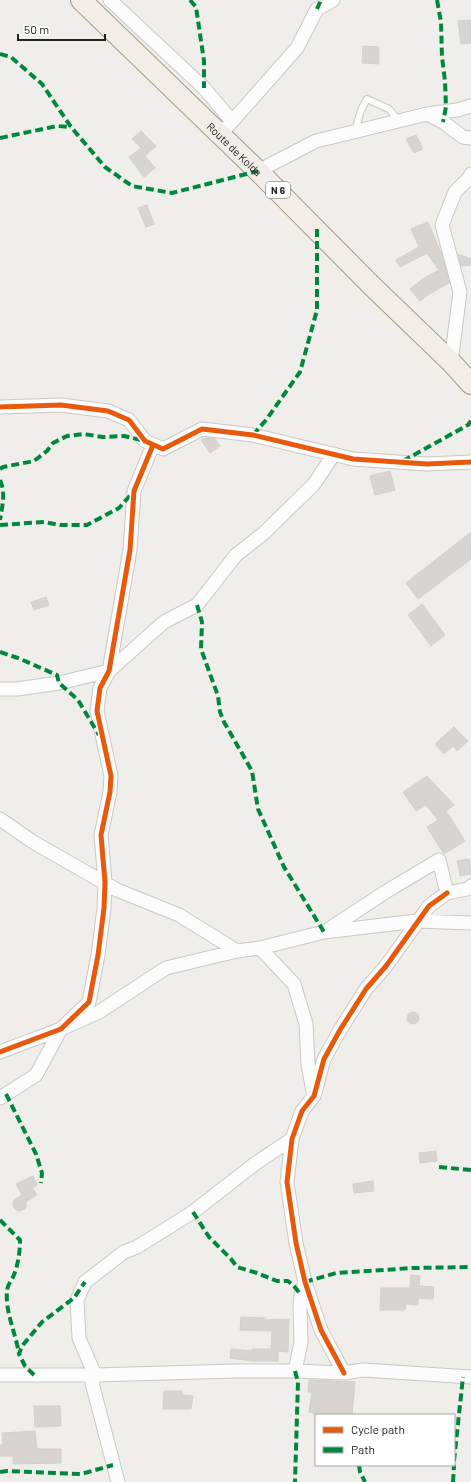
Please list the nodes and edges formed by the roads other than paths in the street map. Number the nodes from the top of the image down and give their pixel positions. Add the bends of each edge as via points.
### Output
1 (81, 0) edge
2 (110, 0) edge
3 (333, 0) edge
4 (317, 5) edge
5 (471, 106) edge
6 (427, 114) junction
7 (400, 121) junction
8 (226, 128) junction
9 (354, 132) junction
10 (471, 138) edge
11 (258, 171) junction
12 (471, 174) edge
13 (451, 362) junction
14 (471, 384) edge
15 (0, 407) edge
16 (153, 445) junction
17 (334, 454) junction
18 (471, 462) edge
19 (109, 671) junction
20 (0, 689) edge
21 (0, 819) edge
22 (105, 882) junction
23 (471, 886) edge
24 (447, 893) junction
25 (417, 921) junction
26 (471, 923) edge
27 (324, 932) junction
28 (260, 948) junction
29 (237, 951) junction
30 (61, 1029) junction
31 (0, 1052) edge
32 (314, 1096) junction
33 (0, 1098) edge
34 (292, 1139) junction
35 (305, 1282) junction
36 (295, 1371) junction
37 (344, 1373) junction
38 (0, 1375) edge
39 (95, 1375) junction
40 (471, 1377) edge
41 (118, 1482) edge

1 - 8 main road, Route de Kolda / N 6
2 - 8 street via 204,88
3 - 4 street
4 - 8 street via 297,48
5 - 6 street
6 - 7 street
6 - 10 street via 463,137
7 - 9 street
7 - 9 lane via 389,109 367,99
8 - 11 main road, Route de Kolda / N 6
9 - 11 street via 316,141
11 - 13 main road, Route de Kolda / N 6
12 - 13 street via 455,192 442,225 460,292
13 - 14 main road, Route de Kolda / N 6
15 - 16 street via 61,406 108,412 129,420 145,441
16 - 17 street via 163,449 202,429 253,435
16 - 19 street via 134,491 130,550
17 - 18 street via 353,459 427,464
17 - 19 street via 314,484 264,533 236,555 197,605 164,622
19 - 20 street via 59,683
19 - 22 street via 100,688 98,711 111,776 101,835
21 - 22 street via 33,842
22 - 29 street via 117,890 179,915
22 - 30 street via 98,955 89,1002
23 - 24 street
24 - 25 street via 429,906
24 - 27 street via 439,860
25 - 26 street
25 - 27 street
25 - 32 street via 386,966 366,989 340,1030 324,1059
27 - 28 street
28 - 29 street
28 - 32 street via 294,984 306,1024 308,1064
29 - 30 street via 166,968 99,1012
30 - 31 street
30 - 33 street via 36,1075
32 - 34 street via 302,1110
34 - 35 street via 287,1182
34 - 39 street via 256,1163 193,1212 137,1247 124,1252 85,1282 77,1300 79,1338
35 - 36 street via 300,1308 301,1342
35 - 37 street via 321,1330
36 - 37 street
36 - 39 street
37 - 40 street via 363,1370
38 - 39 street
39 - 41 street via 92,1383

